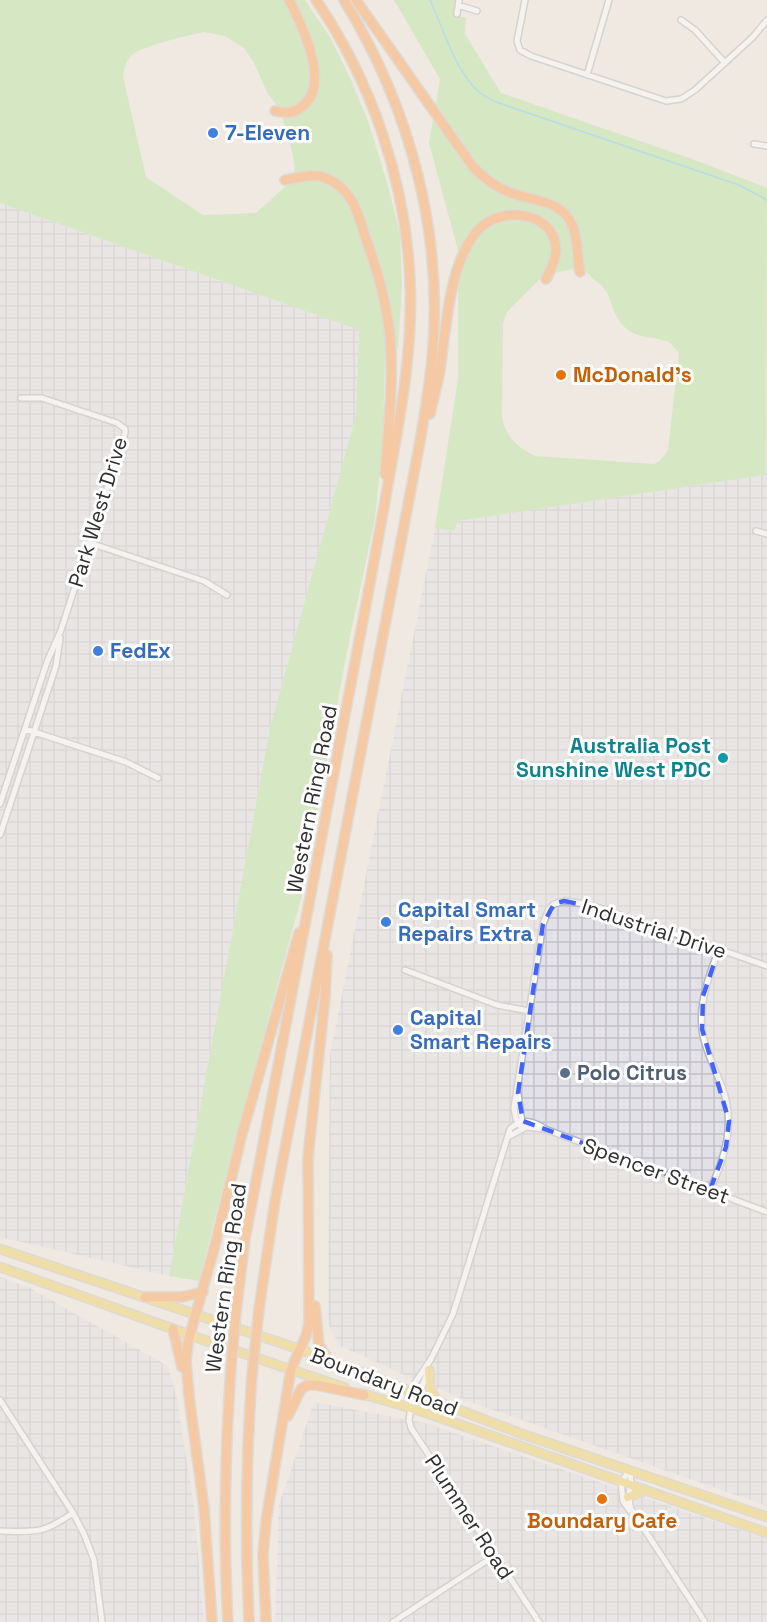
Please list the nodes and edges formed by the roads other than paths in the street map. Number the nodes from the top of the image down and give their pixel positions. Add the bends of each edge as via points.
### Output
1 (289, 0) edge
2 (316, 0) edge
3 (344, 0) edge
4 (356, 0) edge
5 (525, 0) edge
6 (609, 0) edge
7 (459, 3) edge
8 (477, 11) dead end
9 (457, 14) dead end
10 (681, 20) dead end
11 (767, 20) edge
12 (764, 29) edge
13 (725, 63) junction
14 (586, 75) junction
15 (275, 111) dead end
16 (754, 144) dead end
17 (767, 146) edge
18 (285, 180) dead end
19 (580, 273) dead end
20 (546, 279) dead end
21 (21, 398) dead end
22 (381, 524) junction
23 (756, 531) dead end
24 (767, 534) edge
25 (90, 543) junction
26 (398, 559) junction
27 (227, 595) dead end
28 (61, 630) junction
29 (25, 729) junction
30 (34, 732) junction
31 (158, 778) dead end
32 (0, 804) edge
33 (0, 835) edge
34 (316, 876) junction
35 (329, 919) junction
36 (719, 949) junction
37 (767, 966) edge
38 (405, 970) dead end
39 (529, 1011) junction
40 (521, 1124) junction
41 (710, 1190) junction
42 (767, 1212) edge
43 (309, 1238) junction
44 (0, 1249) edge
45 (0, 1267) edge
46 (203, 1292) junction
47 (145, 1297) junction
48 (197, 1314) junction
49 (173, 1329) junction
50 (190, 1335) junction
51 (299, 1349) junction
52 (328, 1359) junction
53 (432, 1359) junction
54 (291, 1369) junction
55 (429, 1370) junction
56 (189, 1393) junction
57 (416, 1394) junction
58 (364, 1395) junction
59 (0, 1400) edge
60 (439, 1403) junction
61 (411, 1408) junction
62 (282, 1432) junction
63 (630, 1470) junction
64 (632, 1486) junction
65 (621, 1487) junction
66 (645, 1490) junction
67 (73, 1513) junction
68 (767, 1517) edge
69 (0, 1531) edge
70 (767, 1533) edge
71 (494, 1556) junction
72 (102, 1622) edge
73 (212, 1622) edge
74 (228, 1622) edge
75 (249, 1622) edge
76 (266, 1622) edge
77 (393, 1622) edge
78 (539, 1622) edge
79 (705, 1622) edge

1 - 15 highway via 308,45 315,87 308,101 296,111
2 - 22 highway, Western Ring Road via 370,100 393,166 404,221 410,280 409,346
3 - 26 highway, Western Ring Road via 381,66 405,127 424,201 431,255 432,359
4 - 19 highway via 473,167 502,189 546,201 564,212 574,229
5 - 14 street via 517,46 520,50
6 - 14 street
7 - 8 street
7 - 9 street
10 - 13 street
11 - 12 street
12 - 13 street
13 - 14 street via 688,96 673,101
16 - 17 street
18 - 22 highway via 317,176 341,187 358,211 377,271 388,322 391,370
20 - 26 highway via 553,267 556,247 553,236 540,221 519,215 495,218 471,240 451,291 439,372
21 - 25 street, Park West Drive via 42,398 125,429
22 - 34 highway, Western Ring Road
23 - 24 street
25 - 27 street via 204,580
25 - 28 street, Park West Drive
26 - 35 highway, Western Ring Road
28 - 29 street
28 - 30 street via 56,666
29 - 30 street
29 - 32 street
30 - 31 street via 126,762
30 - 33 street
34 - 46 highway via 242,1134
34 - 74 highway, Western Ring Road, bridge via 245,1239 236,1312 225,1451
35 - 43 highway via 310,1134
35 - 75 highway, Western Ring Road, bridge via 275,1201 259,1309 247,1451
36 - 37 street, Industrial Drive
36 - 39 street, Industrial Drive via 595,907 564,901 554,904 543,924
36 - 41 street via 703,996 702,1029 708,1055 724,1090 729,1121 726,1146
38 - 39 street via 497,1005
39 - 40 street, Industrial Drive via 514,1108
40 - 41 street, Spencer Street
40 - 53 street via 507,1138 457,1303
41 - 42 street, Spencer Street
43 - 51 highway via 309,1324
43 - 52 highway via 318,1339
44 - 47 main road, Boundary Road
45 - 49 main road, Boundary Road
46 - 47 highway via 182,1298
46 - 48 highway
47 - 48 main road, Boundary Road
48 - 50 highway
48 - 51 main road, Boundary Road
49 - 50 main road, Boundary Road
49 - 56 highway
50 - 54 main road, Boundary Road
50 - 56 highway via 186,1355
51 - 52 main road, Boundary Road
51 - 54 highway
52 - 57 main road, Boundary Road
53 - 55 street
53 - 57 street via 415,1383
54 - 58 main road, Boundary Road
54 - 62 highway
55 - 57 street
55 - 60 main road via 431,1390
56 - 73 highway via 204,1508
57 - 60 main road, Boundary Road
57 - 61 street
58 - 61 main road, Boundary Road
58 - 62 highway via 316,1385 304,1387 291,1405
59 - 67 street
60 - 63 main road, Boundary Road
61 - 65 main road, Boundary Road
61 - 71 street, Plummer Road via 411,1428
62 - 76 highway via 264,1538
63 - 64 street
63 - 65 street
63 - 68 main road, Boundary Road
64 - 65 main road, Boundary Road
64 - 66 main road, Boundary Road
65 - 66 main road
65 - 79 street via 627,1507
66 - 70 main road, Boundary Road
67 - 69 street via 41,1531
67 - 72 street via 94,1560
71 - 77 street
71 - 78 street, Plummer Road

